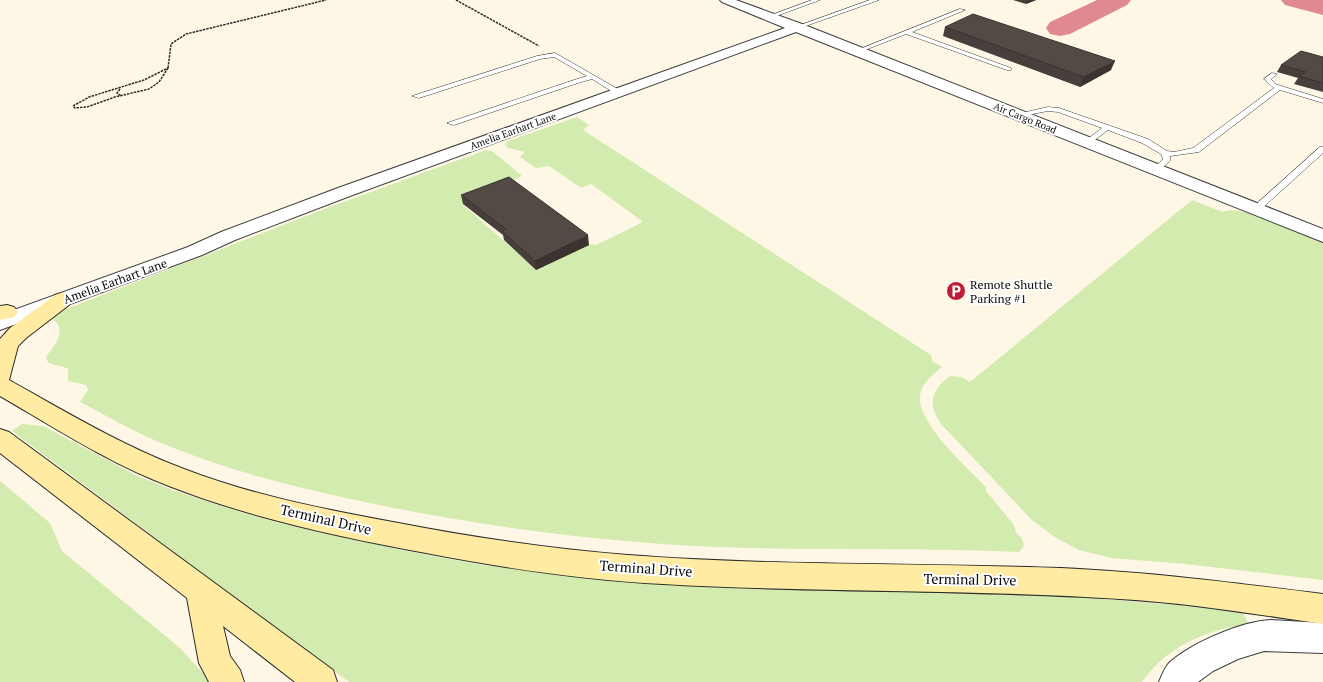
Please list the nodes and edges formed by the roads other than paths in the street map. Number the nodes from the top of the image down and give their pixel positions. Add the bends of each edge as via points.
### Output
1 (726, 0) edge
2 (817, 0) edge
3 (876, 0) edge
4 (962, 10) dead end
5 (769, 17) junction
6 (798, 27) junction
7 (906, 32) junction
8 (858, 51) junction
9 (1008, 70) dead end
10 (1274, 74) dead end
11 (594, 77) junction
12 (1279, 87) junction
13 (619, 92) junction
14 (416, 96) dead end
15 (1323, 101) edge
16 (1018, 115) junction
17 (451, 123) dead end
18 (1108, 127) junction
19 (1088, 143) junction
20 (1323, 149) edge
21 (1165, 153) junction
22 (1156, 170) junction
23 (1256, 209) junction
24 (228, 236) junction
25 (1323, 236) edge
26 (62, 300) junction
27 (2, 316) edge
28 (0, 376) edge
29 (0, 385) edge
30 (0, 439) edge
31 (200, 590) junction
32 (1323, 609) edge
33 (1323, 638) edge
34 (228, 682) edge
35 (321, 682) edge
36 (1175, 682) edge

1 - 5 street, Air Cargo Road
2 - 5 lane
3 - 6 lane
4 - 7 lane
5 - 6 street, Air Cargo Road
6 - 8 street, Air Cargo Road
6 - 13 street, Amelia Earhart Lane
7 - 8 lane
7 - 9 lane
8 - 16 street, Air Cargo Road
10 - 12 lane via 1267,79
11 - 13 lane
11 - 14 lane via 555,55 538,57
11 - 17 lane
12 - 15 lane
12 - 21 lane via 1196,150
13 - 24 street, Amelia Earhart Lane
16 - 18 lane via 1048,108
16 - 19 street, Air Cargo Road
18 - 19 lane
18 - 21 lane via 1145,141
19 - 22 street, Air Cargo Road
20 - 23 lane
21 - 22 lane via 1166,159
22 - 23 street, Air Cargo Road
23 - 25 street, Air Cargo Road
24 - 26 street, Amelia Earhart Lane via 195,251
24 - 27 street, Amelia Earhart Lane via 191,246
26 - 27 street, Amelia Earhart Lane
26 - 28 main road via 29,324 8,344
29 - 32 main road, Terminal Drive via 119,451 175,477 253,502 325,521 490,552 660,571 828,578 999,579 1122,585 1206,593
30 - 31 main road
31 - 34 main road via 215,663
31 - 35 main road
33 - 36 street via 1263,636 1217,651 1178,675

